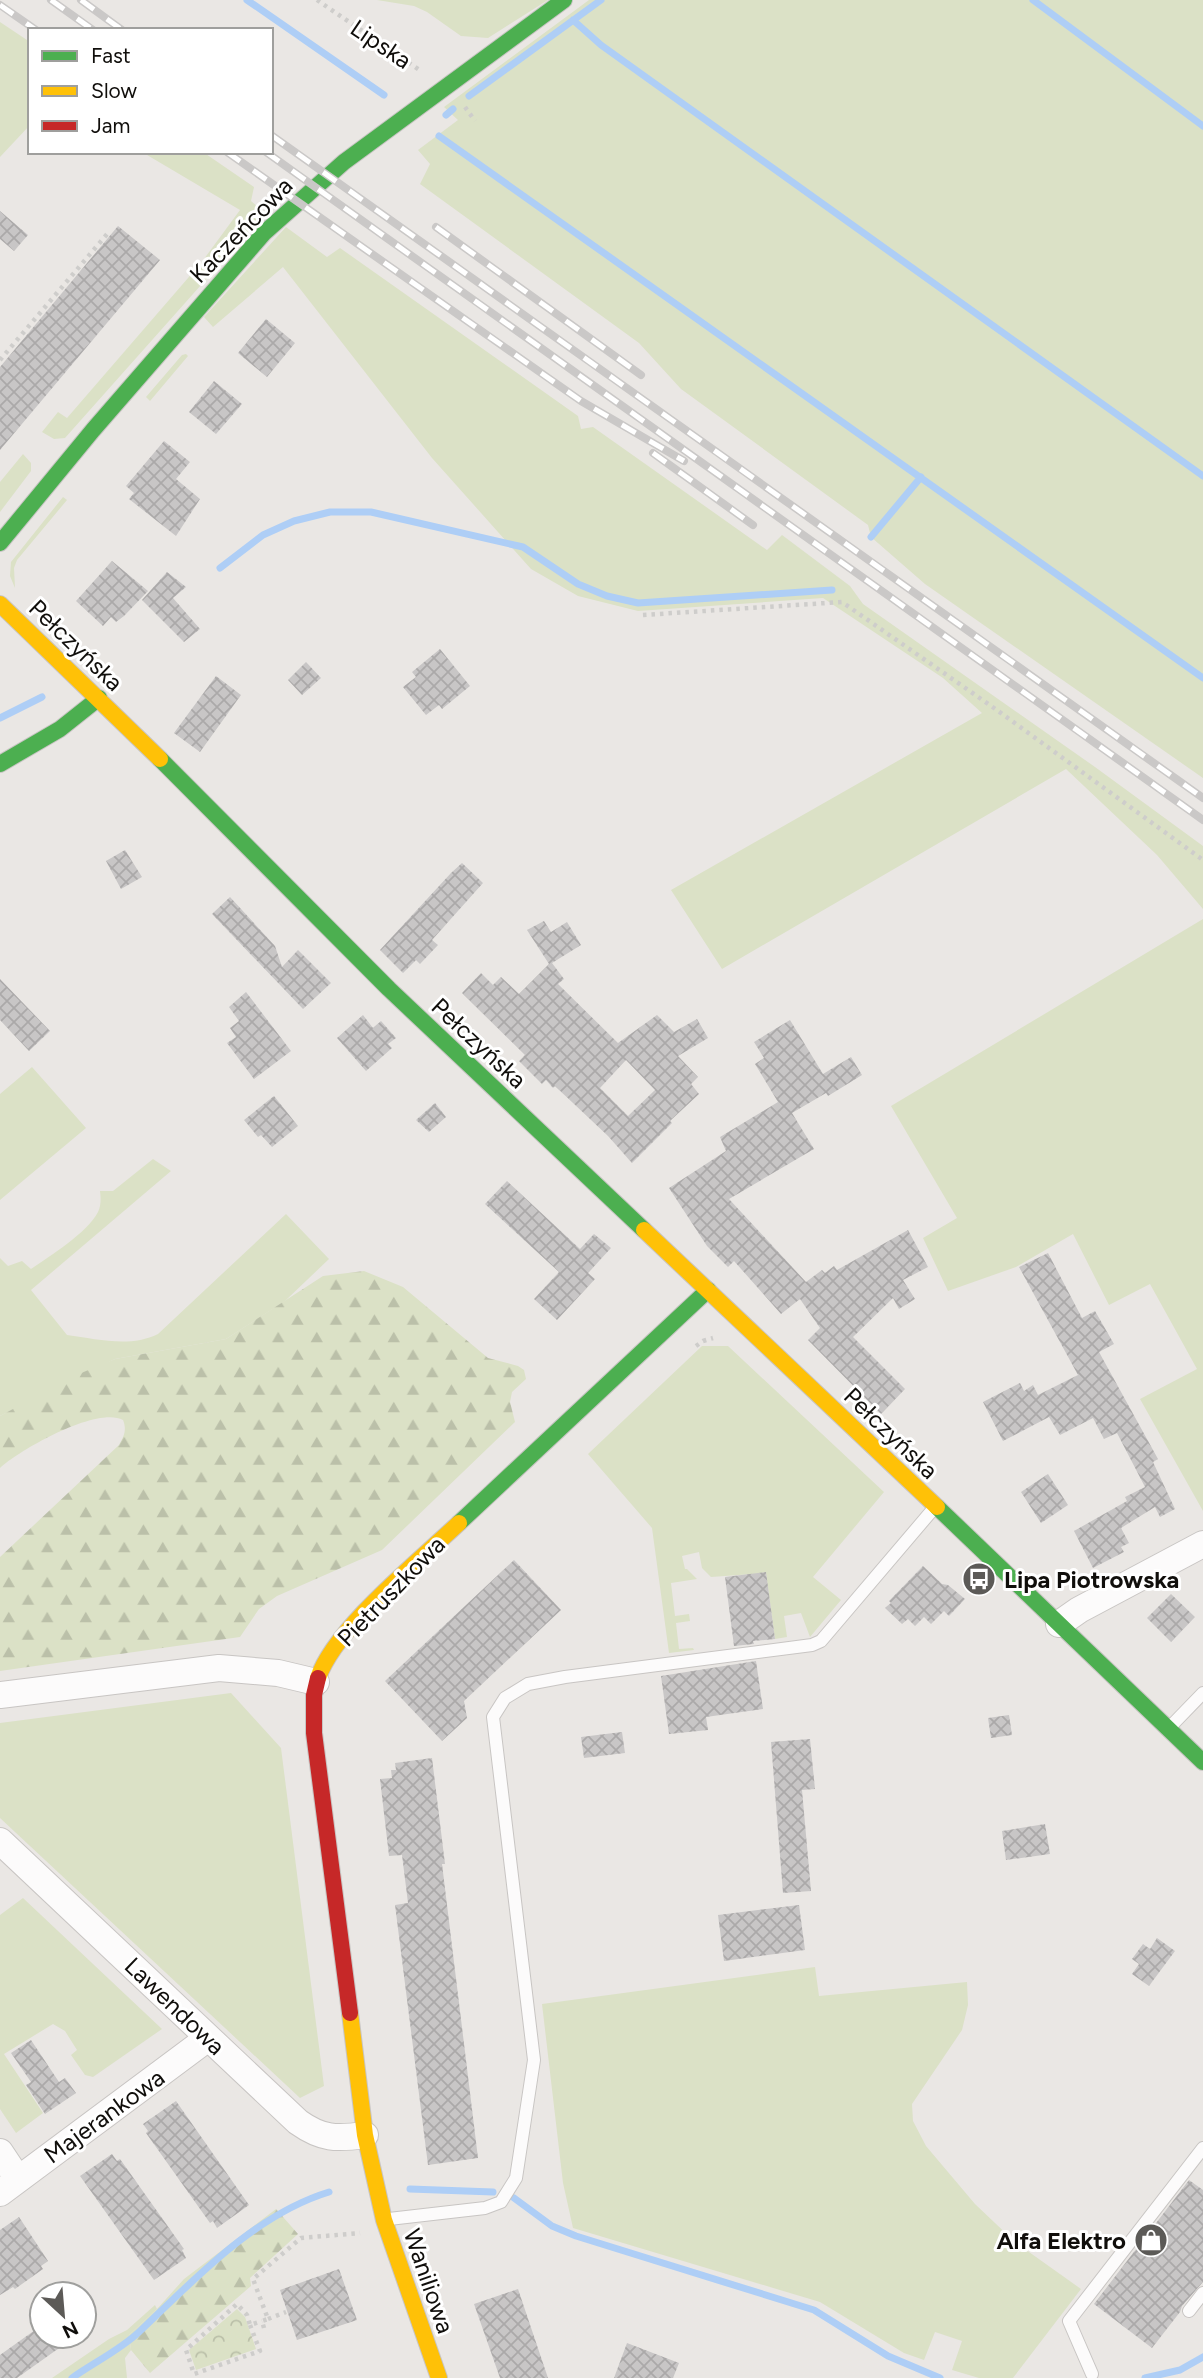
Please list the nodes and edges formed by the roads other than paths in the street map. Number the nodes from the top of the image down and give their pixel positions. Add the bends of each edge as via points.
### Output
1 (564, 0) edge
2 (0, 543) edge
3 (0, 604) edge
4 (99, 698) junction
5 (0, 764) edge
6 (708, 1290) junction
7 (936, 1507) junction
8 (1203, 1544) edge
9 (1059, 1624) junction
10 (316, 1682) junction
11 (1203, 1693) edge
12 (0, 1695) edge
13 (1168, 1729) junction
14 (1203, 1762) edge
15 (0, 1841) edge
16 (208, 2038) junction
17 (365, 2135) junction
18 (1203, 2148) edge
19 (0, 2152) edge
20 (9, 2186) edge
21 (384, 2220) junction
22 (1203, 2293) edge
23 (1189, 2311) dead end
24 (1092, 2374) dead end
25 (439, 2378) edge

1 - 2 street, Kaczeńcowa via 344,162 264,233
3 - 4 street, Pełczyńska
4 - 5 street via 60,729
4 - 6 street, Pełczyńska via 389,989
6 - 7 street, Pełczyńska
6 - 10 street, Pietruszkowa via 374,1603 331,1653
7 - 9 street, Pełczyńska
7 - 21 lane, Pełczyńska via 821,1641 805,1647 528,1684 505,1698 493,1717 534,2060 516,2178 501,2202 485,2208
8 - 9 street
9 - 13 street, Pełczyńska
10 - 12 street via 219,1668
10 - 17 street, Waniliowa via 314,1733
11 - 13 lane
13 - 14 street, Pełczyńska
15 - 16 street, Lawendowa
16 - 17 street, Lawendowa via 312,2132 328,2137
16 - 20 street, Majerankowa
17 - 21 street, Waniliowa
18 - 24 lane via 1069,2321
19 - 20 street
21 - 25 street, Waniliowa
22 - 23 lane

